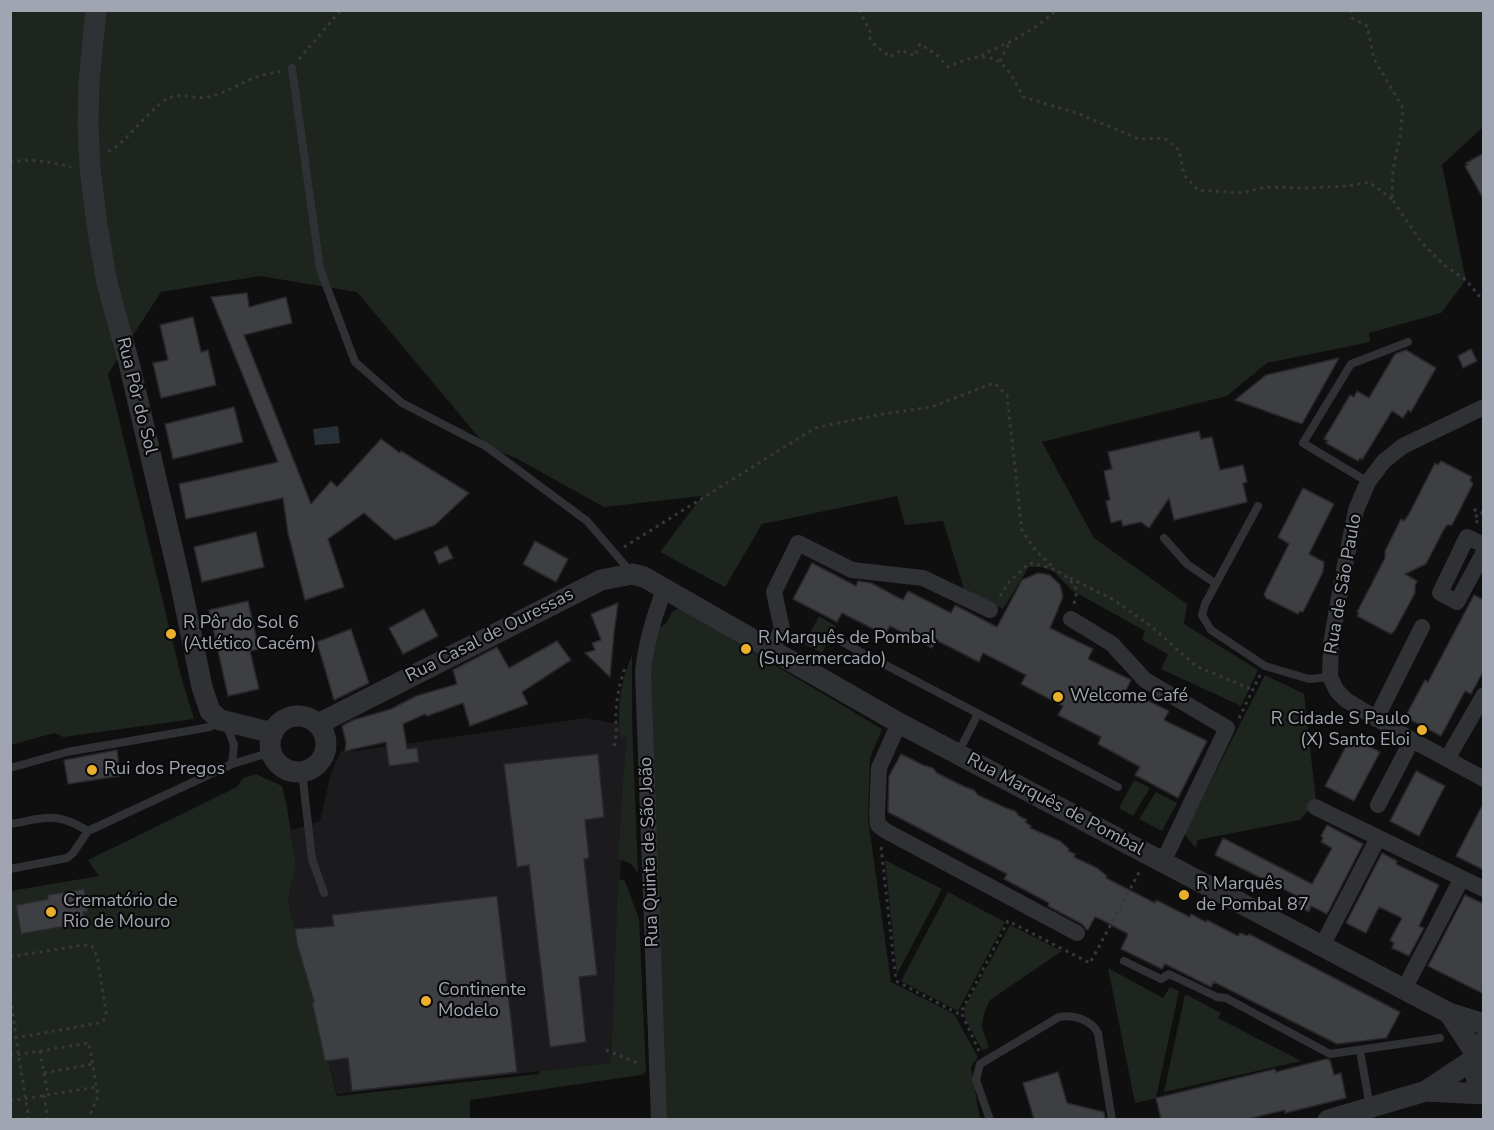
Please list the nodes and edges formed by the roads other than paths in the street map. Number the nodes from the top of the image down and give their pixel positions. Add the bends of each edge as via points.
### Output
1 (96, 10) edge
2 (292, 68) road end
3 (1408, 342) dead end
4 (1484, 407) edge
5 (1368, 482) junction
6 (1258, 506) dead end
7 (1164, 538) dead end
8 (1484, 545) edge
9 (1484, 552) edge
10 (632, 574) junction
11 (1478, 578) edge
12 (1216, 584) junction
13 (665, 588) junction
14 (990, 610) road end
15 (1071, 620) road end
16 (1422, 627) dead end
17 (838, 640) dead end
18 (772, 648) junction
19 (1330, 676) junction
20 (1484, 696) edge
21 (978, 714) junction
22 (1376, 719) junction
23 (223, 722) junction
24 (899, 723) junction
25 (318, 724) junction
26 (1412, 740) junction
27 (272, 742) junction
28 (958, 754) junction
29 (1447, 759) junction
30 (232, 764) junction
31 (10, 768) edge
32 (302, 772) junction
33 (1484, 779) edge
34 (1118, 787) dead end
35 (1378, 805) dead end
36 (1315, 807) dead end
37 (10, 824) edge
38 (88, 831) junction
39 (1378, 838) junction
40 (1156, 858) junction
41 (10, 869) edge
42 (1462, 878) junction
43 (1484, 889) edge
44 (324, 893) dead end
45 (1077, 933) dead end
46 (1322, 946) junction
47 (1124, 961) dead end
48 (1404, 989) junction
49 (1449, 1013) junction
50 (1484, 1024) edge
51 (1440, 1038) dead end
52 (1360, 1051) junction
53 (1478, 1052) edge
54 (1426, 1091) junction
55 (1484, 1094) edge
56 (1370, 1107) junction
57 (659, 1119) edge
58 (990, 1119) edge
59 (1112, 1119) edge
60 (1328, 1119) edge

1 - 23 street, Rua Pôr do Sol via 89,81 90,160 107,283 129,363 202,687 210,711
2 - 10 lane via 320,269 355,362 402,403 487,447 586,521
3 - 5 lane via 1351,364 1303,443
4 - 5 street, Rua de São Paulo via 1403,446 1384,461
5 - 19 street, Rua de São Paulo via 1356,510 1344,568
6 - 12 lane
7 - 12 lane via 1187,564
8 - 11 street via 1467,537 1440,593 1457,602
9 - 11 street
10 - 13 street
10 - 25 street, Rua Casal de Ouressas via 601,580
12 - 19 lane via 1202,615 1211,630 1265,666 1309,679
13 - 18 street, Rua Marquês de Pombal
13 - 57 street, Rua Quinta de São João via 645,646 643,672
14 - 18 street via 923,578 852,570 798,543 774,592 782,629
15 - 40 street via 1112,644 1146,680 1227,728
16 - 22 street
17 - 21 lane
18 - 24 street, Rua Marquês de Pombal
19 - 22 street, Rua de São Paulo via 1346,700
20 - 29 street
21 - 28 lane
21 - 34 lane
22 - 26 street, Rua de São Paulo
23 - 27 street
23 - 30 lane via 234,746
23 - 31 lane via 210,728 77,750
24 - 28 street, Rua Marquês de Pombal
24 - 45 street via 879,768 878,825
25 - 27 street via 311,718 293,716 277,725
25 - 32 street via 326,749 318,764
26 - 29 street, Rua de São Paulo
26 - 35 street
27 - 30 lane
27 - 32 street via 278,762 284,768
28 - 40 street, Rua Marquês de Pombal
29 - 33 street, Rua de São Paulo
30 - 38 lane
32 - 44 lane via 312,860
36 - 39 street
37 - 38 lane via 53,817 70,820
38 - 41 lane via 67,858
39 - 42 street
39 - 46 street
40 - 46 street, Rua Marquês de Pombal
42 - 43 street
42 - 48 street
46 - 48 street, Rua Marquês de Pombal
47 - 52 lane via 1161,979 1169,974 1226,998 1330,1054
48 - 49 street, Rua Marquês de Pombal
49 - 50 street, Rua Marquês de Pombal
49 - 53 street, Rua Marquês de Pombal
51 - 52 lane
52 - 56 lane
53 - 54 street
53 - 55 street via 1474,1072
54 - 55 street
54 - 56 street
56 - 60 street
58 - 59 lane via 976,1080 984,1060 1059,1017 1072,1016 1091,1024 1098,1033

